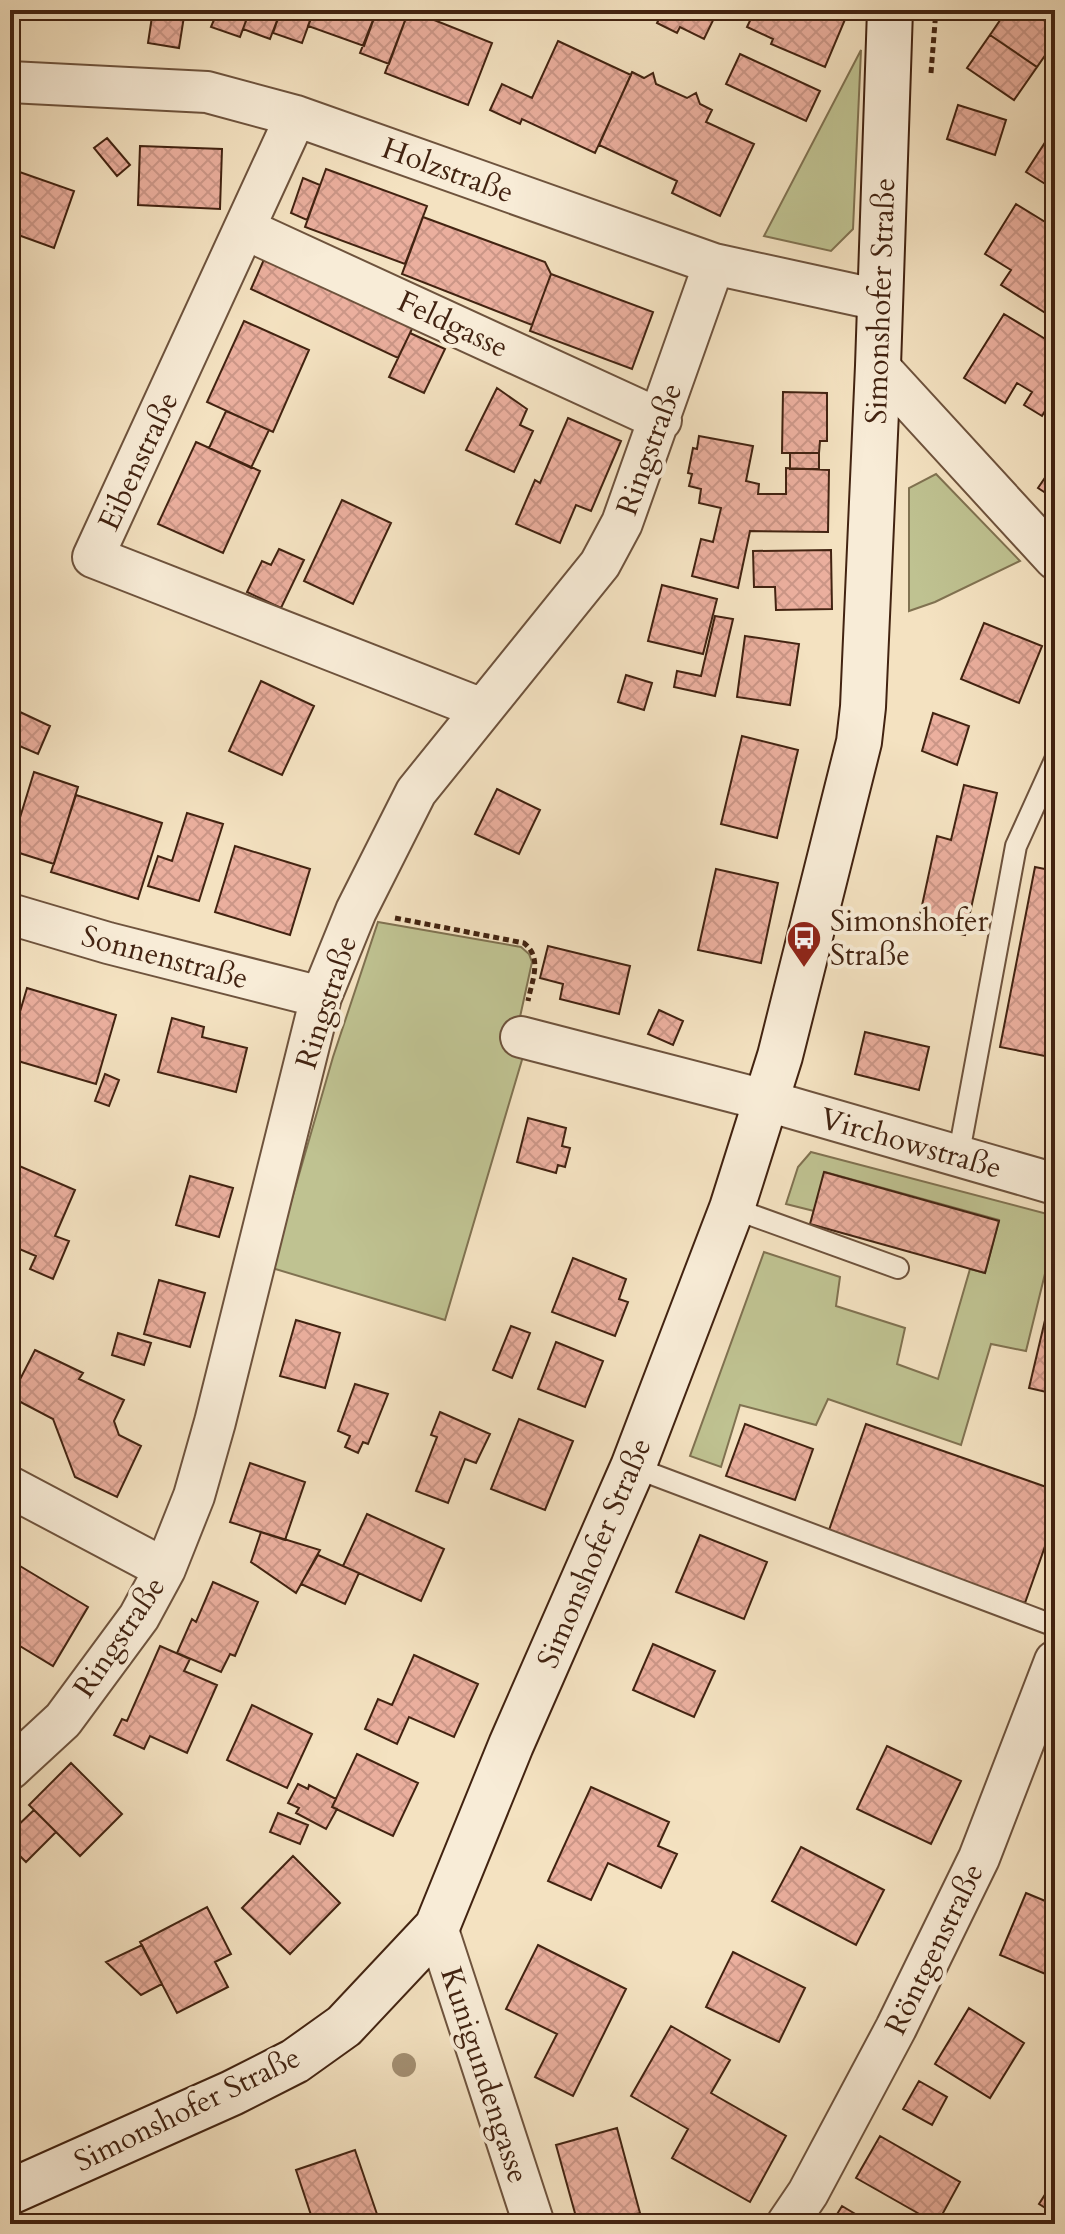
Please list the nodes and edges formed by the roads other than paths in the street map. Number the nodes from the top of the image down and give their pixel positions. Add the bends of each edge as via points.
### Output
1 (890, 10) edge
2 (10, 82) edge
3 (296, 116) junction
4 (245, 229) junction
5 (714, 264) junction
6 (879, 300) junction
7 (878, 366) junction
8 (661, 420) junction
9 (1055, 559) edge
10 (482, 709) junction
11 (1055, 760) edge
12 (10, 914) edge
13 (321, 997) junction
14 (521, 1037) road end
15 (768, 1101) junction
16 (958, 1158) junction
17 (1055, 1184) edge
18 (732, 1208) junction
19 (898, 1268) dead end
20 (633, 1467) junction
21 (10, 1487) edge
22 (165, 1569) junction
23 (1055, 1626) edge
24 (1055, 1661) edge
25 (10, 1769) edge
26 (437, 1927) junction
27 (10, 2192) edge
28 (534, 2224) edge
29 (787, 2224) edge

1 - 6 street, Simonshofer Straße
2 - 3 street, Holzstraße via 207,92
3 - 4 street, Eibenstraße
3 - 5 street, Holzstraße
4 - 8 street, Feldgasse
4 - 10 street, Eibenstraße via 93,557
5 - 6 street, Holzstraße
5 - 8 street, Ringstraße
6 - 7 street, Simonshofer Straße
7 - 9 street
7 - 15 street, Simonshofer Straße via 859,742
8 - 10 street, Ringstraße via 622,523 600,564
10 - 13 street, Ringstraße via 416,792 356,911
11 - 16 lane via 1016,846
12 - 13 street, Sonnenstraße
13 - 22 street, Ringstraße via 215,1422
14 - 15 street, Virchowstraße
15 - 16 street, Virchowstraße
15 - 18 street, Simonshofer Straße
16 - 17 street, Virchowstraße
18 - 19 lane
18 - 20 street, Simonshofer Straße
20 - 23 lane
20 - 26 street, Simonshofer Straße
21 - 22 street
22 - 25 street, Ringstraße via 139,1617 63,1720
24 - 29 street, Röntgenstraße via 979,1858 889,2042
26 - 27 street, Simonshofer Straße via 344,2026 295,2061
26 - 28 street, Kunigundengasse

